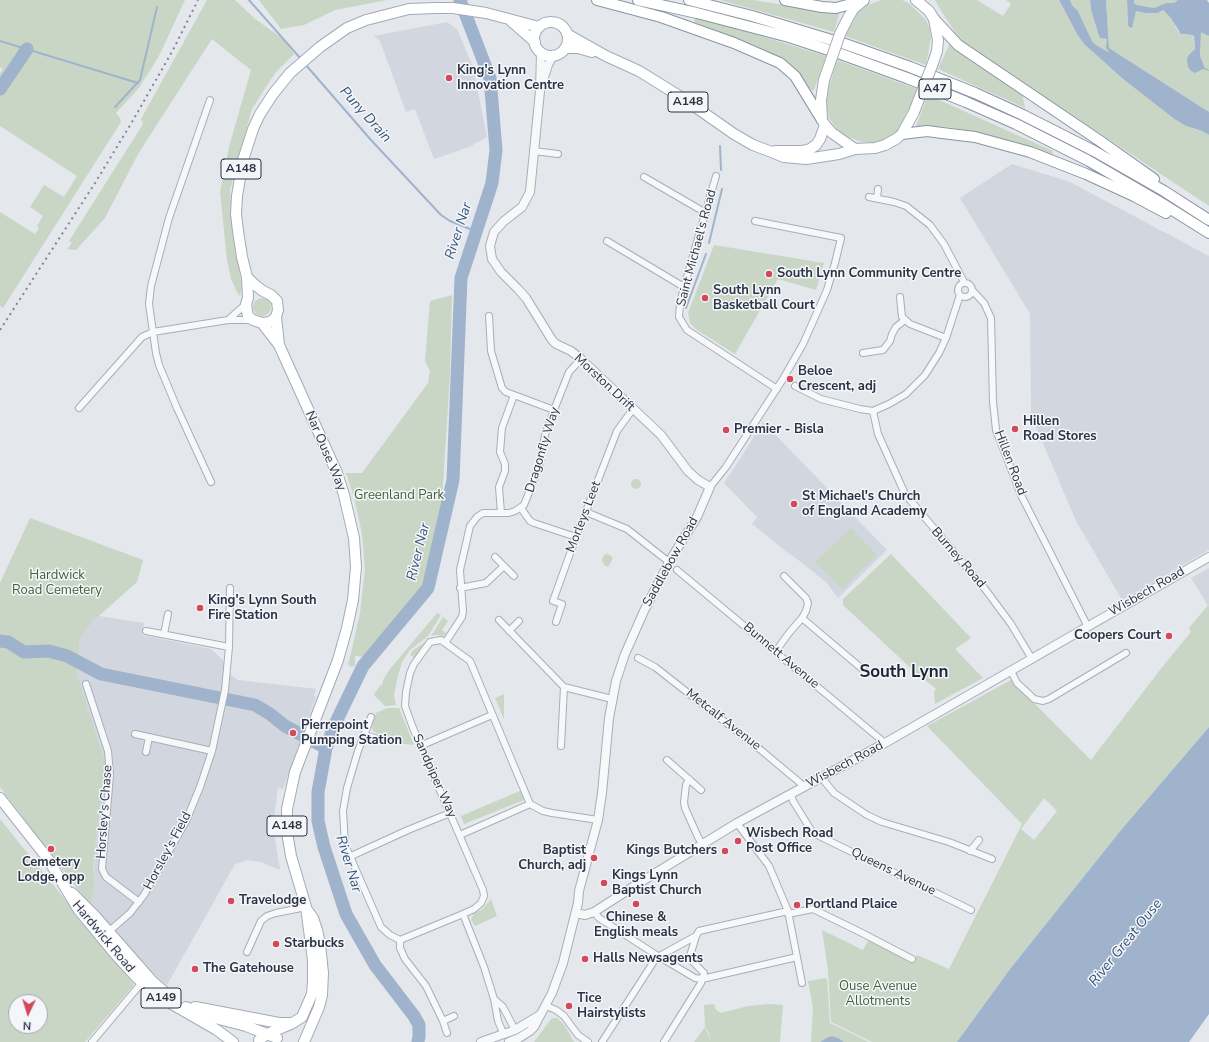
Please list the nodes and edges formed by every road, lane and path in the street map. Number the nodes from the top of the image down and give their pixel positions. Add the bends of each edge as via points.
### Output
1 (597, 0) edge
2 (638, 0) edge
3 (689, 0) edge
4 (785, 0) edge
5 (863, 0) edge
6 (916, 0) edge
7 (922, 0) edge
8 (931, 15) junction
9 (510, 20) junction
10 (539, 27) junction
11 (568, 34) junction
12 (535, 42) junction
13 (565, 48) junction
14 (541, 52) junction
15 (553, 55) junction
16 (606, 56) junction
17 (540, 91) junction
18 (210, 100) dead end
19 (823, 123) junction
20 (902, 134) junction
21 (855, 149) junction
22 (534, 151) junction
23 (769, 151) junction
24 (558, 154) dead end
25 (716, 176) dead end
26 (644, 177) dead end
27 (878, 189) dead end
28 (868, 197) dead end
29 (877, 198) junction
30 (706, 213) junction
31 (1209, 219) edge
32 (755, 221) dead end
33 (1209, 234) edge
34 (607, 241) dead end
35 (247, 277) junction
36 (964, 282) junction
37 (684, 287) junction
38 (972, 290) junction
39 (263, 291) junction
40 (960, 295) junction
41 (900, 297) dead end
42 (247, 301) junction
43 (489, 316) dead end
44 (276, 317) junction
45 (228, 320) junction
46 (905, 320) junction
47 (258, 321) junction
48 (153, 332) junction
49 (946, 338) junction
50 (279, 345) junction
51 (863, 353) dead end
52 (581, 359) junction
53 (796, 386) dead end
54 (777, 389) junction
55 (514, 395) junction
56 (79, 408) dead end
57 (633, 409) junction
58 (554, 410) junction
59 (873, 411) junction
60 (211, 482) dead end
61 (710, 487) junction
62 (521, 508) junction
63 (586, 512) junction
64 (501, 513) junction
65 (576, 537) junction
66 (495, 557) dead end
67 (1209, 557) edge
68 (669, 562) junction
69 (504, 566) junction
70 (678, 570) dead end
71 (514, 576) dead end
72 (784, 576) dead end
73 (230, 588) dead end
74 (460, 588) junction
75 (168, 614) dead end
76 (802, 618) junction
77 (499, 620) dead end
78 (519, 621) dead end
79 (556, 622) dead end
80 (1088, 627) junction
81 (146, 631) dead end
82 (509, 631) junction
83 (164, 634) junction
84 (445, 643) junction
85 (229, 647) junction
86 (776, 651) junction
87 (1126, 653) dead end
88 (638, 658) dead end
89 (1032, 659) junction
90 (1011, 670) junction
91 (867, 673) dead end
92 (86, 684) dead end
93 (564, 687) junction
94 (612, 699) junction
95 (492, 715) junction
96 (371, 717) dead end
97 (136, 734) dead end
98 (364, 735) junction
99 (149, 737) junction
100 (375, 738) dead end
101 (885, 743) junction
102 (420, 746) junction
103 (560, 746) dead end
104 (212, 751) junction
105 (146, 752) dead end
106 (667, 760) dead end
107 (821, 777) junction
108 (689, 779) junction
109 (805, 787) junction
110 (701, 790) dead end
111 (790, 794) junction
112 (0, 798) edge
113 (530, 804) junction
114 (450, 813) junction
115 (598, 820) junction
116 (738, 823) junction
117 (460, 835) junction
118 (979, 840) dead end
119 (702, 844) junction
120 (970, 851) junction
121 (350, 857) junction
122 (992, 859) dead end
123 (139, 902) junction
124 (306, 907) junction
125 (971, 910) dead end
126 (594, 912) junction
127 (788, 912) junction
128 (576, 913) junction
129 (463, 914) junction
130 (105, 935) junction
131 (696, 936) junction
132 (400, 940) junction
133 (247, 952) dead end
134 (658, 956) junction
135 (797, 957) junction
136 (912, 959) dead end
137 (702, 978) junction
138 (145, 979) junction
139 (802, 983) dead end
140 (494, 999) junction
141 (176, 1001) junction
142 (546, 1006) junction
143 (540, 1015) junction
144 (454, 1016) dead end
145 (443, 1021) junction
146 (294, 1022) junction
147 (515, 1030) junction
148 (447, 1033) dead end
149 (267, 1034) junction
150 (506, 1038) edge
151 (280, 1040) edge
152 (257, 1041) edge
153 (92, 1042) edge
154 (233, 1042) edge
155 (304, 1042) edge
156 (480, 1042) edge
157 (588, 1042) edge
158 (602, 1042) edge
159 (664, 1042) edge

1 - 19 main road via 661,17 734,43 780,63 795,76
2 - 33 main road, A47 via 789,37 900,75 966,102 1089,161
3 - 31 main road, A47 via 845,44 975,93 1094,151
4 - 5 main road via 836,8
5 - 19 main road, A148, bridge via 854,8 840,34 824,80 821,100
6 - 8 main road
7 - 8 street
8 - 20 main road, A148, bridge via 938,40 937,51 914,112
8 - 31 main road, A47 via 958,45 1100,140
9 - 10 main road, Nar Ouse Way / A148
9 - 12 main road, Nar Ouse Way / A148
9 - 35 main road, Nar Ouse Way / A148 via 453,8 409,9 366,20 347,28 290,73 260,114 243,160 236,214
10 - 11 main road via 546,22 555,22
10 - 12 main road via 535,34
11 - 13 main road
11 - 16 main road, A148
12 - 14 main road
13 - 15 main road
13 - 16 main road, A148 via 578,48
14 - 15 main road
14 - 17 street, Morston Drift
15 - 17 street, Morston Drift
16 - 23 main road, A148 via 639,71 734,134
17 - 22 street, Morston Drift
18 - 48 street via 169,218 151,286 149,304
19 - 21 main road
19 - 23 main road, A148 via 820,140 810,149
20 - 21 main road, A148 via 885,145
20 - 33 main road, A47 via 926,131 975,137 1030,152 1134,196
21 - 23 main road, A148 via 806,159 784,157
22 - 24 street
22 - 52 street, Morston Drift via 530,192 522,206 494,232 490,246 492,258 500,272 526,298 552,340
25 - 30 street, Saint Michael's Road
26 - 30 street
27 - 29 street
28 - 29 street, Hillen Road
29 - 36 street, Hillen Road via 906,206 930,225 944,244
30 - 37 street, Saint Michael's Road
32 - 54 street, Saddlebow Road via 841,238 827,290 816,317
34 - 37 street
35 - 39 main road, Nar Ouse Way / A148
35 - 42 main road, Nar Ouse Way / A148
36 - 38 street, Hillen Road via 969,284
36 - 40 street via 958,286
37 - 54 street, Saint Michael's Road via 679,317 686,330
38 - 40 street via 967,297
38 - 80 street, Hillen Road via 984,303 991,318 996,430 1022,497
39 - 42 main road via 255,293
39 - 44 main road, Nar Ouse Way / A148 via 277,301
40 - 49 street
41 - 46 street via 902,318
42 - 45 street
42 - 47 main road, Nar Ouse Way / A148 via 248,316
43 - 55 street via 491,351 500,382 506,392
44 - 47 main road via 270,322
44 - 50 main road, Nar Ouse Way / A148
45 - 47 street
45 - 48 street
46 - 49 street
46 - 51 street via 896,327 883,350
47 - 50 main road, Nar Ouse Way / A148
48 - 56 street via 142,337
48 - 60 street via 159,365
49 - 59 street via 925,375 906,394
50 - 124 main road, Nar Ouse Way / A148 via 337,473 354,538 356,567 353,600 338,660 295,772 287,809 286,823 291,856
52 - 57 street, Morston Drift
52 - 58 street, Dragonfly Way via 569,372
53 - 59 street via 820,399
54 - 61 street, Saddlebow Road
55 - 58 street
55 - 64 street via 502,428 500,452 505,471 499,487
57 - 61 street, Morston Drift via 661,435 688,471
57 - 63 street, Morleys Leet via 617,431
58 - 62 street, Dragonfly Way via 545,435 539,467 527,500
59 - 89 street, Burney Road via 878,434 905,494 985,589 1011,624
61 - 68 street, Saddlebow Road via 697,517
62 - 64 street, Dragonfly Way
62 - 65 street via 530,521
63 - 65 street, Morleys Leet
63 - 68 street via 627,529
64 - 74 street, Dragonfly Way via 483,513 470,526 460,570
65 - 79 street, Morleys Leet via 553,601 562,604
66 - 69 street
67 - 80 street, Wisbech Road
68 - 94 street, Saddlebow Road via 626,654
69 - 71 street
69 - 74 street via 486,584
70 - 86 street, Bunnett Avenue
72 - 76 street via 806,598 808,604
73 - 85 street, Horsley's Field
74 - 84 street, Dragonfly Way via 462,617
75 - 83 street
76 - 86 street
76 - 91 street
77 - 82 street
78 - 82 street
80 - 89 street, Wisbech Road
81 - 83 street
82 - 93 street
83 - 85 street
84 - 95 street via 470,662
84 - 102 street, Sandpiper Way via 441,640 430,642 414,664 407,684 405,706
85 - 104 street, Horsley's Field via 225,693
86 - 101 street, Bunnett Avenue
87 - 90 street via 1043,701 1034,699 1017,683
88 - 109 street, Metcalf Avenue via 762,750
89 - 90 street, Wisbech Road
90 - 101 street, Wisbech Road
92 - 123 street, Horsley's Chase via 108,751 110,775 102,869 106,877
93 - 94 street
93 - 103 street
94 - 115 street, Saddlebow Road
95 - 102 street
95 - 113 street
96 - 98 street
97 - 99 street
98 - 100 street
98 - 121 street via 351,772 343,810 345,845
99 - 104 street
99 - 105 street
101 - 107 street, Wisbech Road
102 - 114 street, Sandpiper Way
104 - 123 street, Horsley's Field via 186,821
106 - 108 street
107 - 109 street, Wisbech Road
107 - 120 street via 834,793 867,815
108 - 110 street
108 - 119 street via 686,785 685,808
109 - 111 street, Wisbech Road
111 - 116 street, Wisbech Road
111 - 125 street, Queens Avenue via 815,834
112 - 130 main road, Hardwick Road / A149 via 48,859 78,909
113 - 115 street via 543,811
113 - 117 street
114 - 117 street, Sandpiper Way
114 - 121 street
115 - 128 street, Saddlebow Road via 579,891
116 - 119 street, Wisbech Road
116 - 127 street via 769,866
117 - 129 street, Sandpiper Way via 484,896 481,903
118 - 120 street
119 - 126 street, Wisbech Road
120 - 122 street
121 - 132 street via 381,927
123 - 130 street, Horsley's Field
124 - 133 street via 267,916 261,921
124 - 146 main road, Nar Ouse Way / A148 via 313,987 302,1017
124 - 155 main road, Nar Ouse Way / A148 via 317,930 324,973 320,1007
126 - 128 street, Wisbech Road via 585,915
126 - 134 street via 599,918
127 - 131 street via 699,931
127 - 135 street
127 - 136 street via 813,909
128 - 142 street via 563,963
129 - 132 street, Sandpiper Way
129 - 140 street
130 - 138 main road, Hardwick Road / A149 via 116,955
131 - 134 street
131 - 137 street via 690,956 692,962 703,971
132 - 145 street via 400,948 405,959 426,986
134 - 137 street via 695,978
134 - 158 street
135 - 137 street
135 - 139 street
137 - 159 street
138 - 141 main road, Hardwick Road / A149
138 - 153 street
138 - 154 main road, Hardwick Road / A149 via 169,1003
140 - 147 street via 503,1007
140 - 150 street via 498,1021
141 - 146 main road, Hardwick Road / A149 via 273,1022
141 - 149 main road, Hardwick Road / A149 via 207,1016
142 - 143 street
142 - 157 street via 564,1016 578,1035
143 - 147 street
143 - 150 street via 530,1032 519,1038
144 - 145 street
145 - 148 street
146 - 149 main road, Nar Ouse Way / A148
147 - 150 street
149 - 151 main road, Hardwick Road / A149
149 - 152 main road, Nar Ouse Way / A148
150 - 156 street
151 - 152 main road via 269,1037

